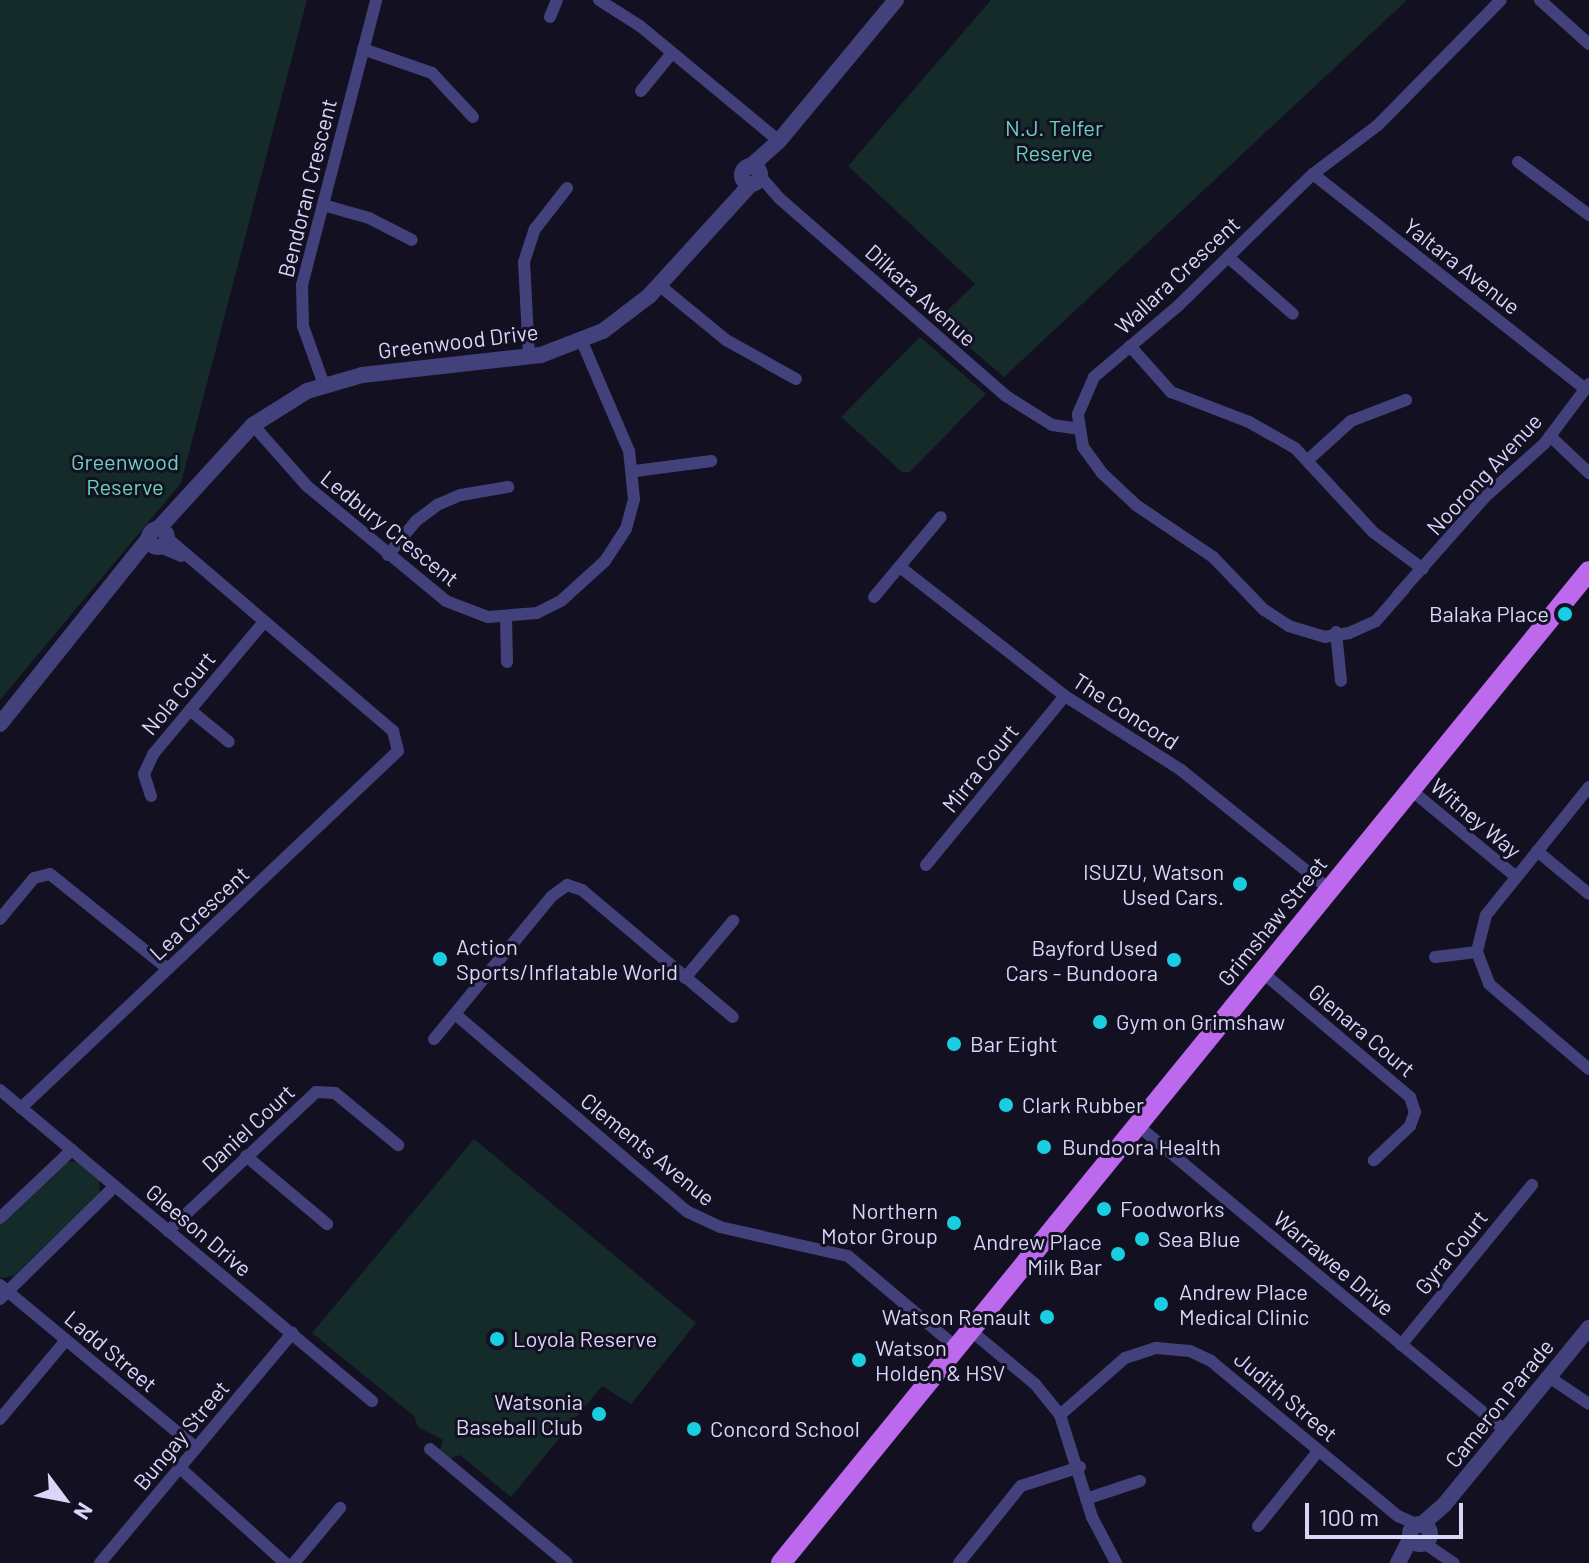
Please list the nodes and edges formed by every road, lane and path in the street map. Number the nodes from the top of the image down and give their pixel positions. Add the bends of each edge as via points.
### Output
1 (376, 0) edge
2 (557, 0) edge
3 (896, 0) edge
4 (1540, 0) edge
5 (604, 1) edge
6 (1501, 1) edge
7 (550, 17) dead end
8 (1589, 44) edge
9 (363, 49) junction
10 (672, 53) junction
11 (641, 91) dead end
12 (473, 117) dead end
13 (779, 141) junction
14 (1518, 162) dead end
15 (1313, 174) junction
16 (753, 177) junction
17 (567, 188) dead end
18 (323, 205) junction
19 (1589, 215) edge
20 (412, 240) dead end
21 (1228, 257) junction
22 (659, 285) junction
23 (1293, 314) dead end
24 (582, 342) junction
25 (1130, 346) junction
26 (529, 357) junction
27 (796, 379) dead end
28 (324, 385) junction
29 (1587, 386) edge
30 (1406, 400) dead end
31 (253, 425) junction
32 (1078, 425) junction
33 (1547, 440) junction
34 (1309, 459) junction
35 (711, 461) dead end
36 (635, 471) junction
37 (1589, 473) edge
38 (508, 487) dead end
39 (941, 517) dead end
40 (160, 540) junction
41 (388, 555) junction
42 (900, 567) junction
43 (1423, 569) junction
44 (1589, 571) edge
45 (874, 597) dead end
46 (506, 618) junction
47 (263, 623) junction
48 (1336, 634) junction
49 (507, 662) dead end
50 (1341, 681) dead end
51 (1065, 696) junction
52 (190, 710) junction
53 (0, 724) edge
54 (229, 742) dead end
55 (414, 744) dead end
56 (399, 746) junction
57 (1589, 787) edge
58 (1411, 790) junction
59 (151, 796) dead end
60 (1537, 851) junction
61 (43, 858) dead end
62 (926, 865) dead end
63 (46, 873) junction
64 (1516, 877) junction
65 (1329, 889) junction
66 (1589, 894) edge
67 (0, 919) edge
68 (733, 921) dead end
69 (1477, 952) junction
70 (1435, 957) dead end
71 (168, 969) junction
72 (1262, 972) junction
73 (685, 978) junction
74 (455, 1014) junction
75 (733, 1017) dead end
76 (434, 1039) dead end
77 (1589, 1069) edge
78 (0, 1090) edge
79 (21, 1108) junction
80 (1137, 1125) junction
81 (398, 1145) dead end
82 (72, 1150) junction
83 (246, 1156) junction
84 (1374, 1160) dead end
85 (1532, 1185) dead end
86 (115, 1186) junction
87 (0, 1218) edge
88 (327, 1224) dead end
89 (168, 1231) junction
90 (2, 1292) edge
91 (1589, 1328) edge
92 (970, 1330) junction
93 (292, 1333) junction
94 (66, 1340) junction
95 (1401, 1345) junction
96 (956, 1347) junction
97 (1551, 1374) junction
98 (372, 1401) dead end
99 (1588, 1403) edge
100 (1060, 1415) junction
101 (0, 1419) edge
102 (1505, 1431) junction
103 (196, 1448) junction
104 (430, 1449) dead end
105 (1319, 1450) junction
106 (1080, 1467) junction
107 (180, 1468) junction
108 (1140, 1481) dead end
109 (1086, 1499) junction
110 (340, 1508) dead end
111 (1258, 1526) dead end
112 (1420, 1534) junction
113 (1450, 1560) edge
114 (100, 1563) edge
115 (285, 1563) edge
116 (294, 1563) edge
117 (567, 1563) edge
118 (781, 1563) edge
119 (959, 1563) edge
120 (1116, 1563) edge
121 (1398, 1563) edge

1 - 9 street, Bendoran Crescent
2 - 7 street
3 - 13 street, Greenwood Drive
4 - 8 street
5 - 10 street
6 - 15 street, Wallara Crescent via 1378,125
9 - 12 street via 432,73
9 - 18 street, Bendoran Crescent
10 - 11 street
10 - 13 street
13 - 16 street, Greenwood Drive
14 - 19 street
15 - 21 street, Wallara Crescent
15 - 29 street, Yaltara Avenue
16 - 22 street, Greenwood Drive
16 - 32 street, Dilkara Avenue via 1006,396 1038,418
17 - 26 street via 541,219 527,250 523,286
18 - 20 street via 369,218
18 - 28 street, Bendoran Crescent via 301,309
21 - 23 street
21 - 25 street, Wallara Crescent
22 - 24 street, Greenwood Drive via 626,315
22 - 27 street via 726,340
24 - 26 street, Greenwood Drive
24 - 36 street, Ledbury Crescent
25 - 32 street, Wallara Crescent via 1088,384
25 - 34 street via 1171,392 1268,431
26 - 28 street, Greenwood Drive via 362,375
28 - 31 street, Greenwood Drive
29 - 33 street, Noorong Avenue
30 - 34 street via 1351,421
31 - 40 street, Greenwood Drive via 188,498
31 - 41 street, Ledbury Crescent via 307,486
32 - 48 street via 1088,457 1121,492 1201,547 1290,621
33 - 37 street
33 - 43 street, Noorong Avenue via 1486,496
34 - 43 street via 1364,523
35 - 36 street
36 - 46 street, Ledbury Crescent via 631,515 605,561 562,600 537,613
38 - 41 street via 437,505
39 - 42 street
40 - 47 street
40 - 53 street, Greenwood Drive
41 - 46 street, Ledbury Crescent via 459,608
42 - 45 street
42 - 51 street, The Concord
43 - 48 street, Noorong Avenue via 1369,619
44 - 58 main road, Grimshaw Street
46 - 49 street
47 - 52 street, Nola Court
47 - 56 street via 393,731
48 - 50 street
51 - 62 street, Mirra Court
51 - 65 street, The Concord via 1181,770
52 - 54 street
52 - 59 street, Nola Court via 146,768
55 - 56 street
56 - 71 street, Lea Crescent via 391,761
57 - 60 street
58 - 64 street, Witney Way
58 - 65 main road, Grimshaw Street
60 - 64 street
60 - 66 street
61 - 63 street
63 - 67 street via 34,878
63 - 71 street
64 - 69 street via 1486,915
65 - 72 main road, Grimshaw Street
68 - 73 street
69 - 70 street
69 - 77 street via 1489,984
71 - 79 street, Lea Crescent
72 - 80 main road, Grimshaw Street
72 - 84 street, Glenara Court via 1410,1097 1415,1112 1410,1126
73 - 74 street via 582,890 567,885 552,896
73 - 75 street
74 - 76 street
74 - 96 street, Clements Avenue via 688,1212 720,1227 848,1256
78 - 79 street, Gleeson Drive
79 - 82 street, Gleeson Drive
80 - 92 main road, Grimshaw Street
80 - 95 street, Warrawee Drive
81 - 83 street, Daniel Court via 335,1093 324,1090
82 - 86 street, Gleeson Drive
82 - 87 street
83 - 88 street
83 - 89 street, Daniel Court
85 - 95 street, Gyra Court
86 - 89 street, Gleeson Drive
86 - 90 street
89 - 93 street, Gleeson Drive
90 - 94 street, Ladd Street
91 - 97 street, Cameron Parade
92 - 96 main road, Grimshaw Street
92 - 100 street via 1035,1384
93 - 98 street, Gleeson Drive
93 - 103 street, Bungay Street
94 - 101 street
94 - 103 street, Ladd Street
95 - 102 street, Warrawee Drive
96 - 118 main road, Grimshaw Street
97 - 99 street
97 - 102 street, Cameron Parade
100 - 105 street, Judith Street via 1125,1358 1144,1349 1178,1348 1211,1361
100 - 106 street
102 - 112 street, Cameron Parade
103 - 107 street, Bungay Street
104 - 117 street
105 - 111 street
105 - 112 street, Judith Street
106 - 109 street
106 - 119 street via 1021,1486
107 - 114 street, Bungay Street
107 - 115 street
108 - 109 street
109 - 120 street
110 - 116 street
112 - 113 street, Judith Street
112 - 121 street, Cameron Parade

